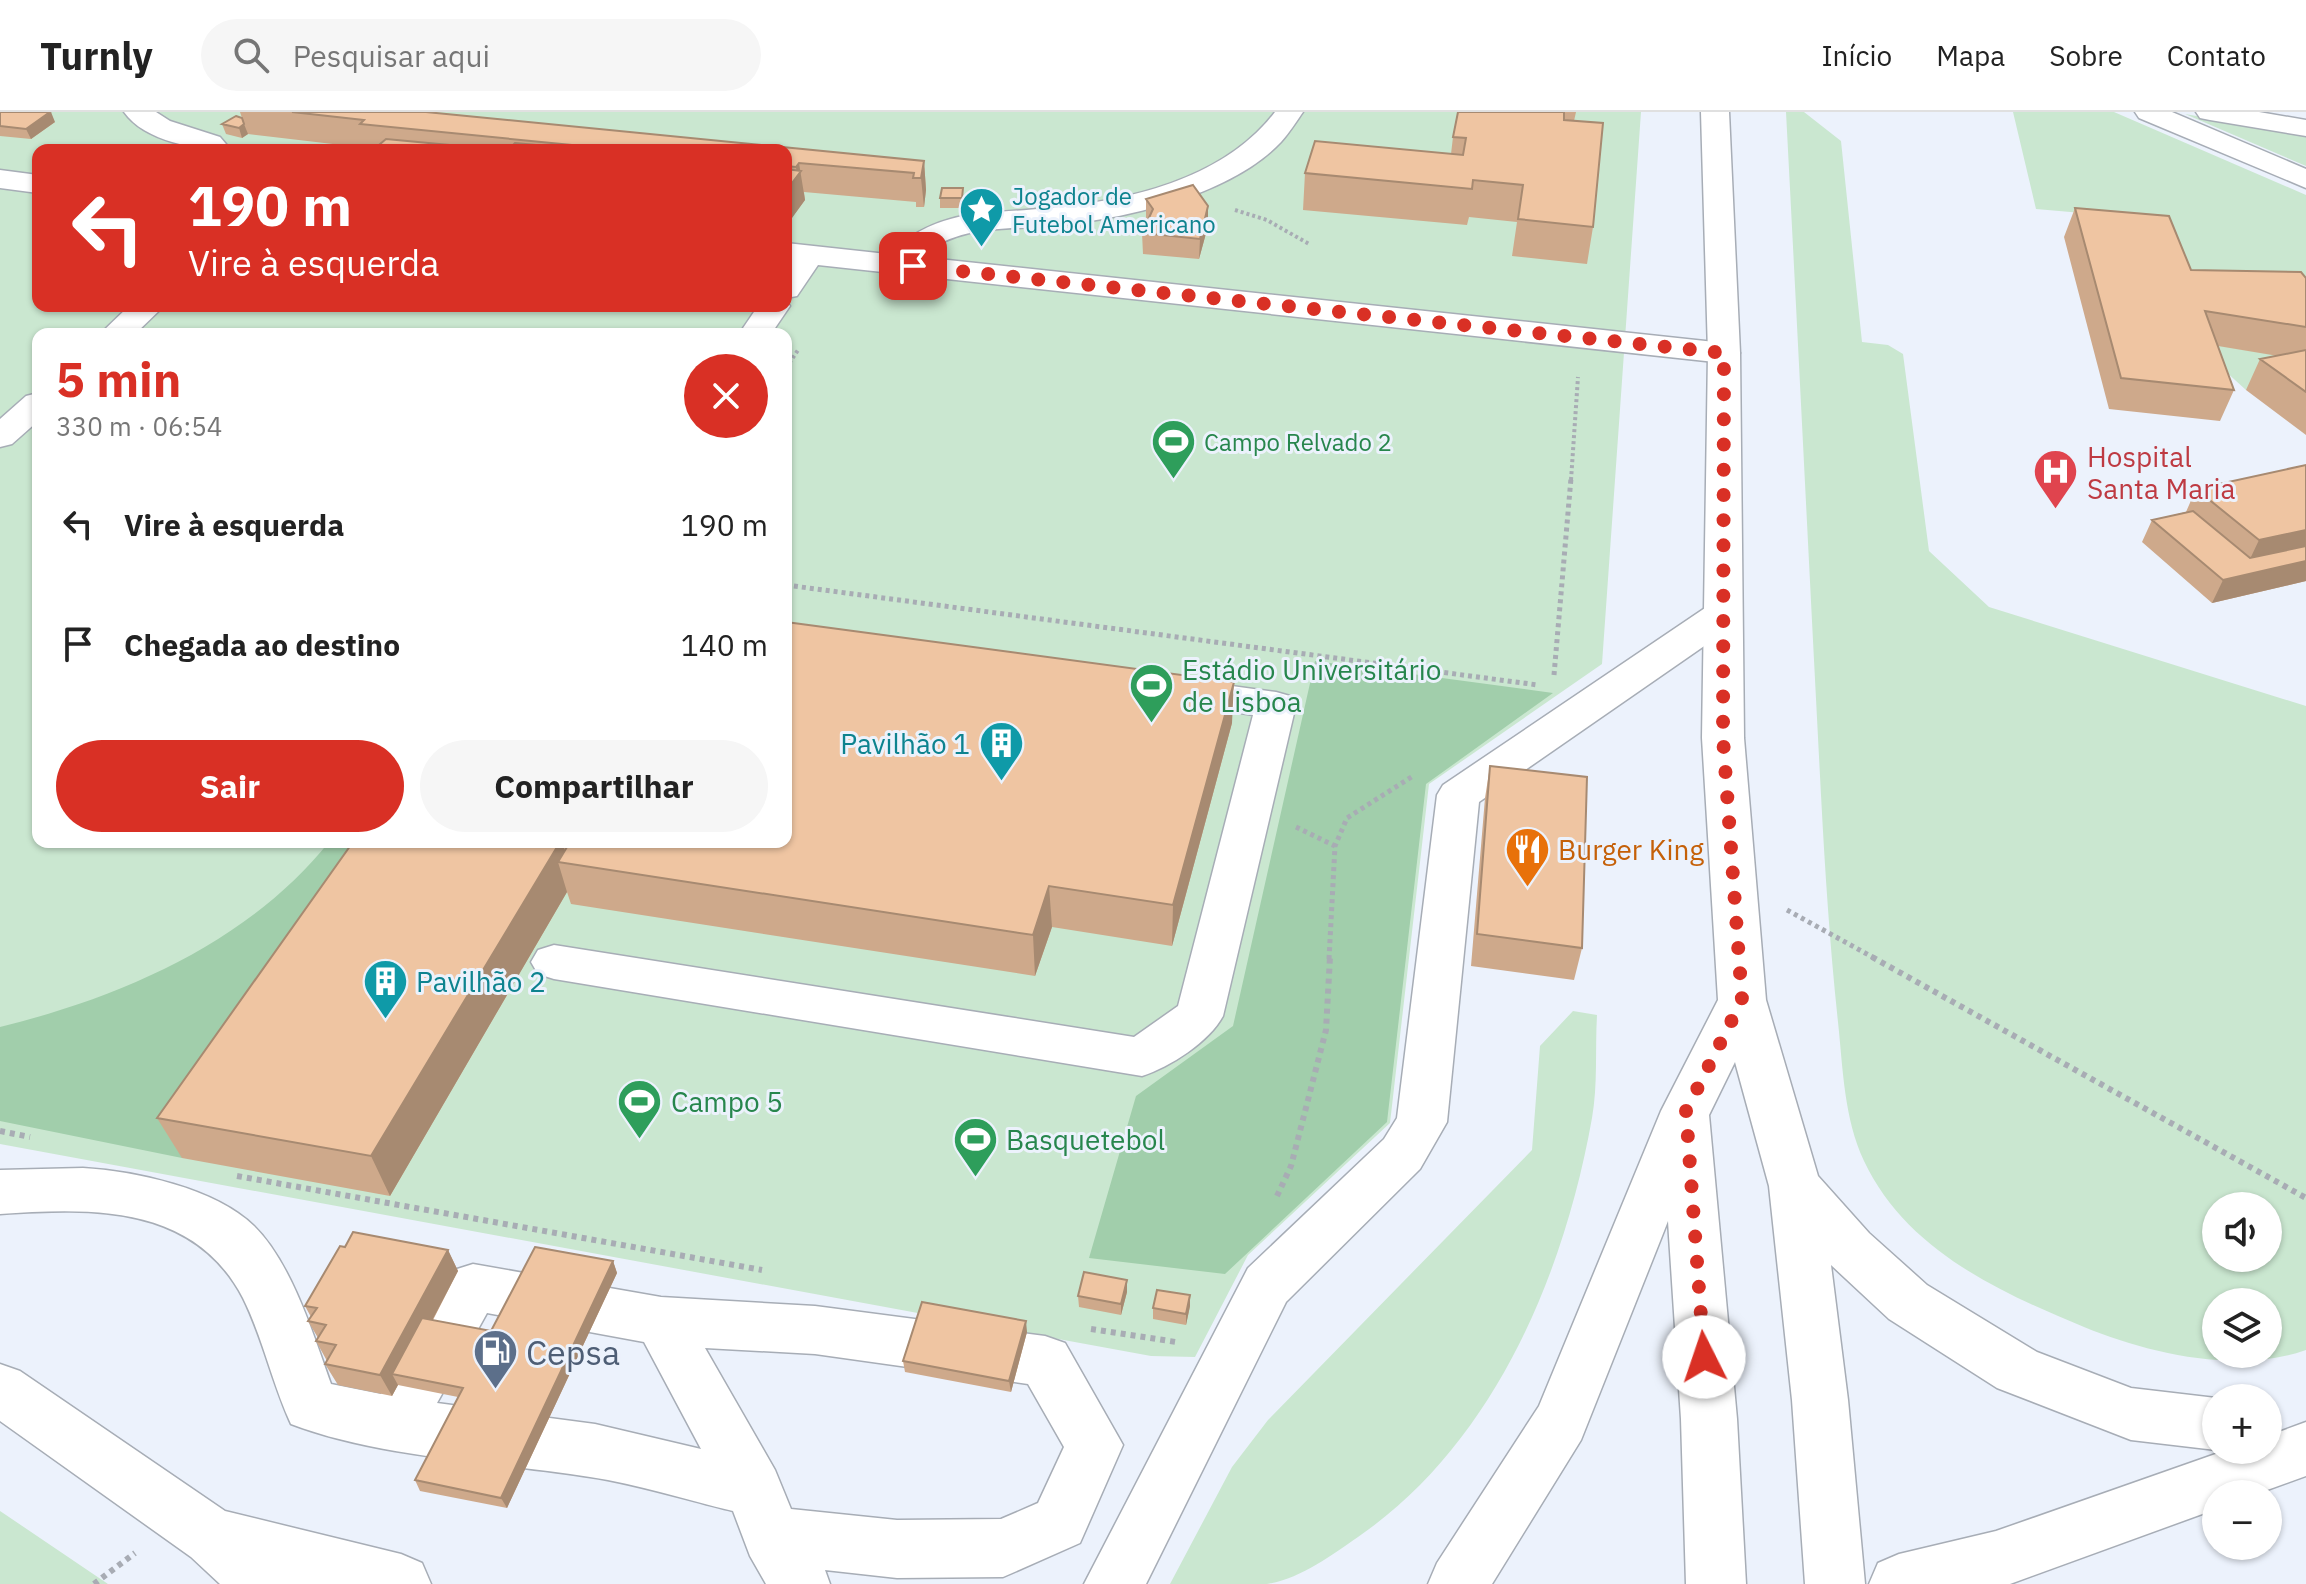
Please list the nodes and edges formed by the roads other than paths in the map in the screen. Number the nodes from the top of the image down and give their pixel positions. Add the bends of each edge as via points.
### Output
1 (138, 112) edge
2 (1289, 112) edge
3 (2149, 112) edge
4 (2210, 112) edge
5 (1718, 116) edge
6 (2306, 128) edge
7 (211, 144) edge
8 (0, 179) edge
9 (2306, 179) edge
10 (32, 183) edge
11 (798, 253) edge
12 (893, 264) junction
13 (141, 312) edge
14 (123, 328) edge
15 (1724, 353) junction
16 (32, 408) edge
17 (0, 437) edge
18 (1722, 615) junction
19 (1134, 686) edge
20 (554, 962) dead end
21 (1742, 1000) junction
22 (1686, 1111) junction
23 (1795, 1186) junction
24 (0, 1192) edge
25 (661, 1321) junction
26 (0, 1389) edge
27 (2202, 1422) edge
28 (395, 1423) junction
29 (2282, 1431) edge
30 (2306, 1434) edge
31 (2306, 1449) edge
32 (762, 1512) junction
33 (212, 1537) junction
34 (265, 1584) edge
35 (401, 1584) edge
36 (800, 1584) edge
37 (1114, 1584) edge
38 (1458, 1584) edge
39 (1716, 1584) edge
40 (1835, 1584) edge
41 (1899, 1584) edge

1 - 7 main road via 160,127
2 - 12 main road via 1281,127 1247,156 1198,181 1115,206 1053,217 970,222 935,232
3 - 9 main road
4 - 6 main road
5 - 15 main road
8 - 10 main road
11 - 12 main road
12 - 15 main road
13 - 14 main road
15 - 18 main road
16 - 17 main road
18 - 21 main road via 1723,738
18 - 37 main road via 1458,795 1422,1122 1402,1154 1267,1285
19 - 20 main road via 1276,705 1199,1016 1142,1057
21 - 22 main road
21 - 23 main road
22 - 38 main road via 1561,1422
22 - 39 main road
23 - 27 main road via 1850,1249 1908,1302 2017,1370 2131,1414
23 - 40 main road
24 - 28 main road via 128,1191 192,1213 236,1243 268,1297 311,1406
25 - 28 main road via 473,1287
25 - 32 main road
25 - 32 main road via 815,1330 1045,1361 1094,1445 1059,1523 1003,1548 897,1549
26 - 33 main road
28 - 32 main road via 595,1451
29 - 30 main road
31 - 41 main road via 1996,1560
32 - 36 main road
33 - 34 main road
33 - 35 main road

